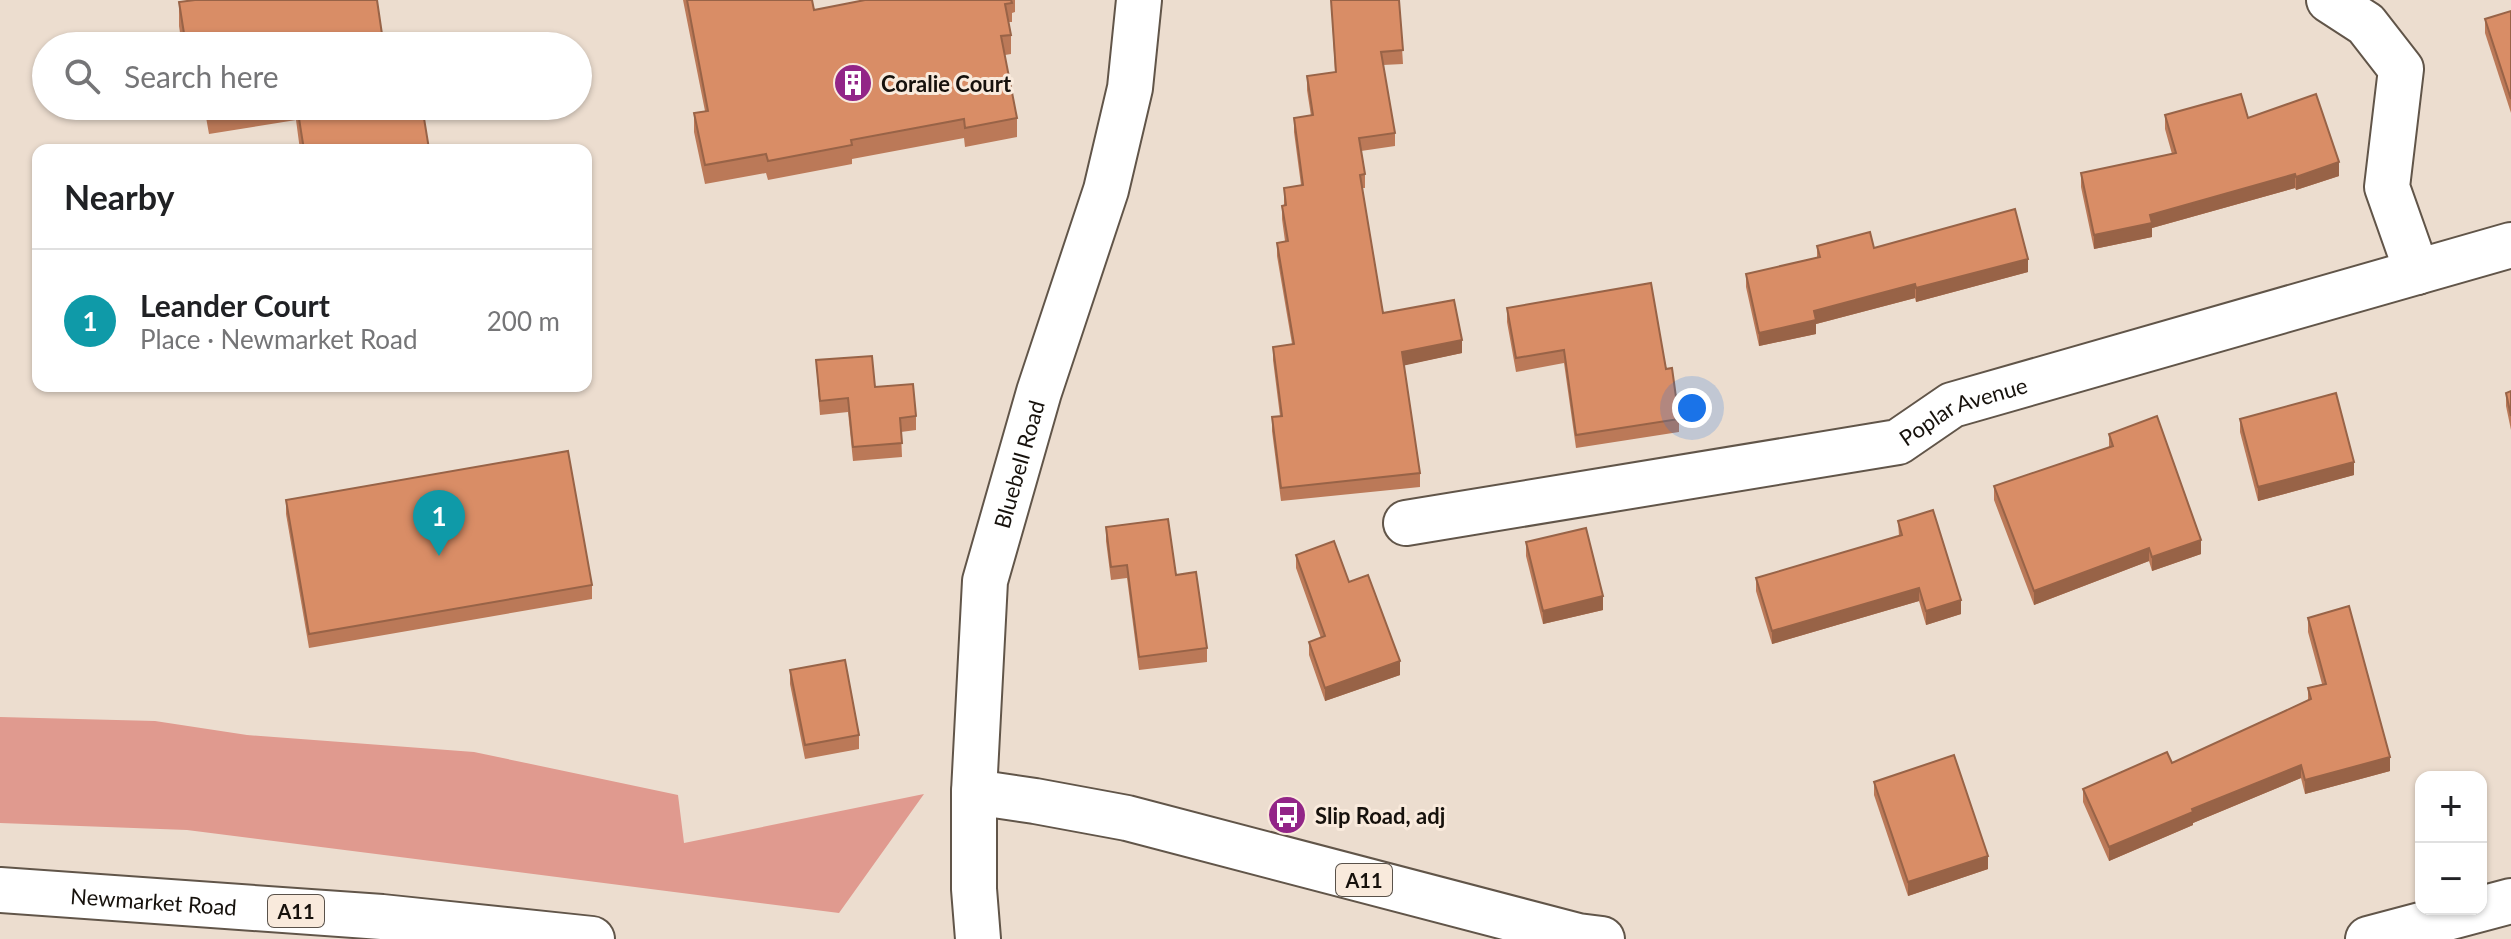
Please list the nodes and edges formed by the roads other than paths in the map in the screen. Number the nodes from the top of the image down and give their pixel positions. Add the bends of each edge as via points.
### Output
1 (1139, 0) edge
2 (2329, 0) edge
3 (2511, 245) edge
4 (2417, 272) junction
5 (1406, 523) dead end
6 (974, 792) junction
7 (0, 890) edge
8 (2511, 901) edge
9 (592, 939) edge
10 (978, 939) edge
11 (1602, 939) edge
12 (2368, 939) edge

1 - 6 main road, Bluebell Road via 1130,88 1106,190 1039,392 985,581
2 - 4 main road via 2366,24 2401,69 2387,187
3 - 4 main road, Poplar Avenue
4 - 5 main road, Poplar Avenue via 1952,405 1898,442
6 - 10 main road, Bluebell Road
6 - 11 main road, A11 via 1127,818
7 - 9 main road, Newmarket Road / A11 via 382,917
8 - 12 main road

